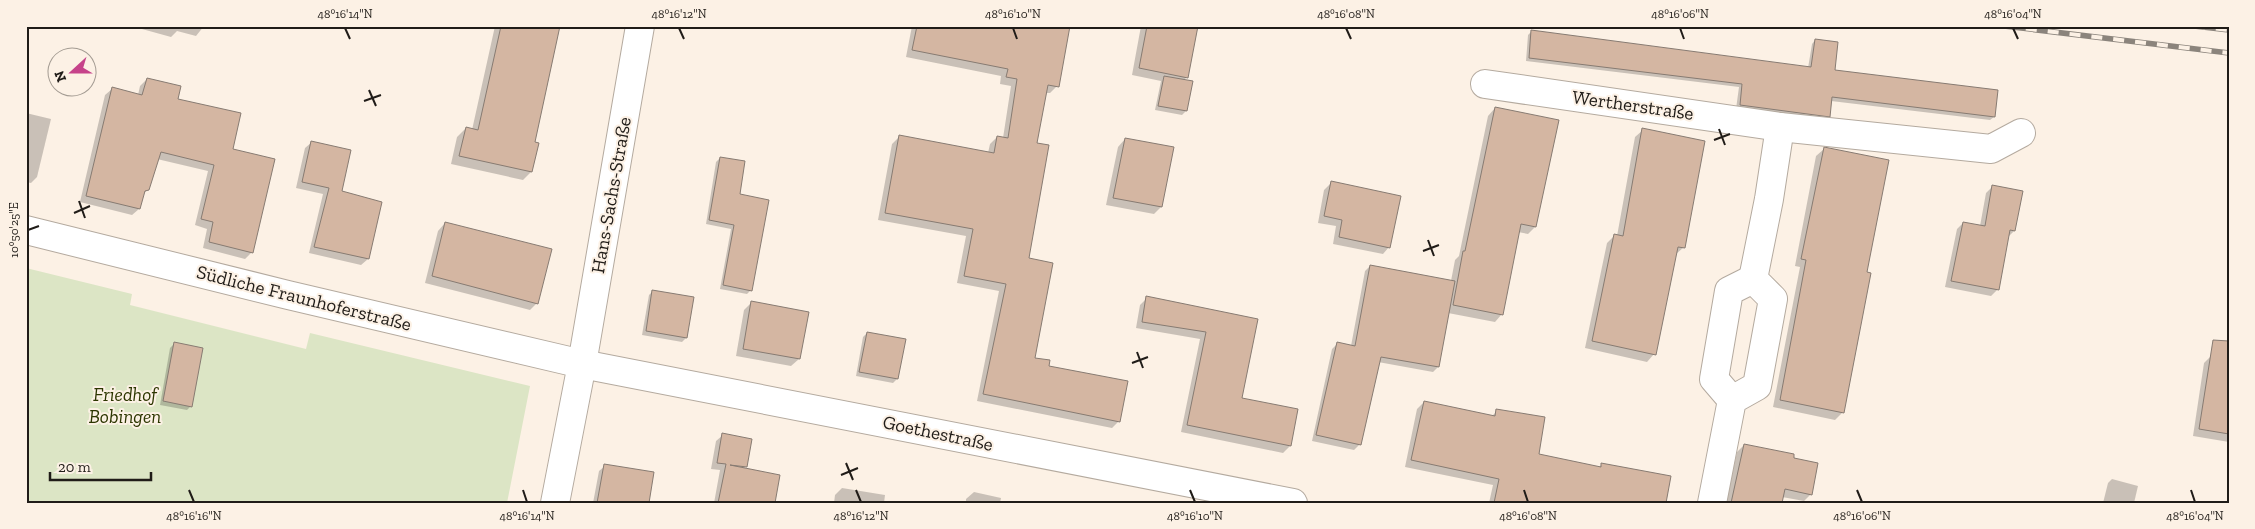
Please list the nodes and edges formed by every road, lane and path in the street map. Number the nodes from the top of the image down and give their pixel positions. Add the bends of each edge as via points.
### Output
1 (640, 26) edge
2 (1485, 84) dead end
3 (1780, 126) junction
4 (2022, 134) dead end
5 (26, 230) edge
6 (1753, 279) junction
7 (582, 364) junction
8 (1732, 400) junction
9 (1264, 500) edge
10 (555, 503) edge
11 (1293, 503) edge
12 (1712, 503) edge

1 - 7 street, Hans-Sachs-Straße
2 - 3 street, Wertherstraße
3 - 4 street, Wertherstraße via 1991,149
3 - 6 street
5 - 7 street, Südliche Fraunhoferstraße
6 - 8 street via 1729,291 1714,379
6 - 8 street via 1773,299 1757,386
7 - 9 street, Goethestraße
7 - 10 street, Hans-Sachs-Straße
8 - 12 street
9 - 11 street, Goethestraße

